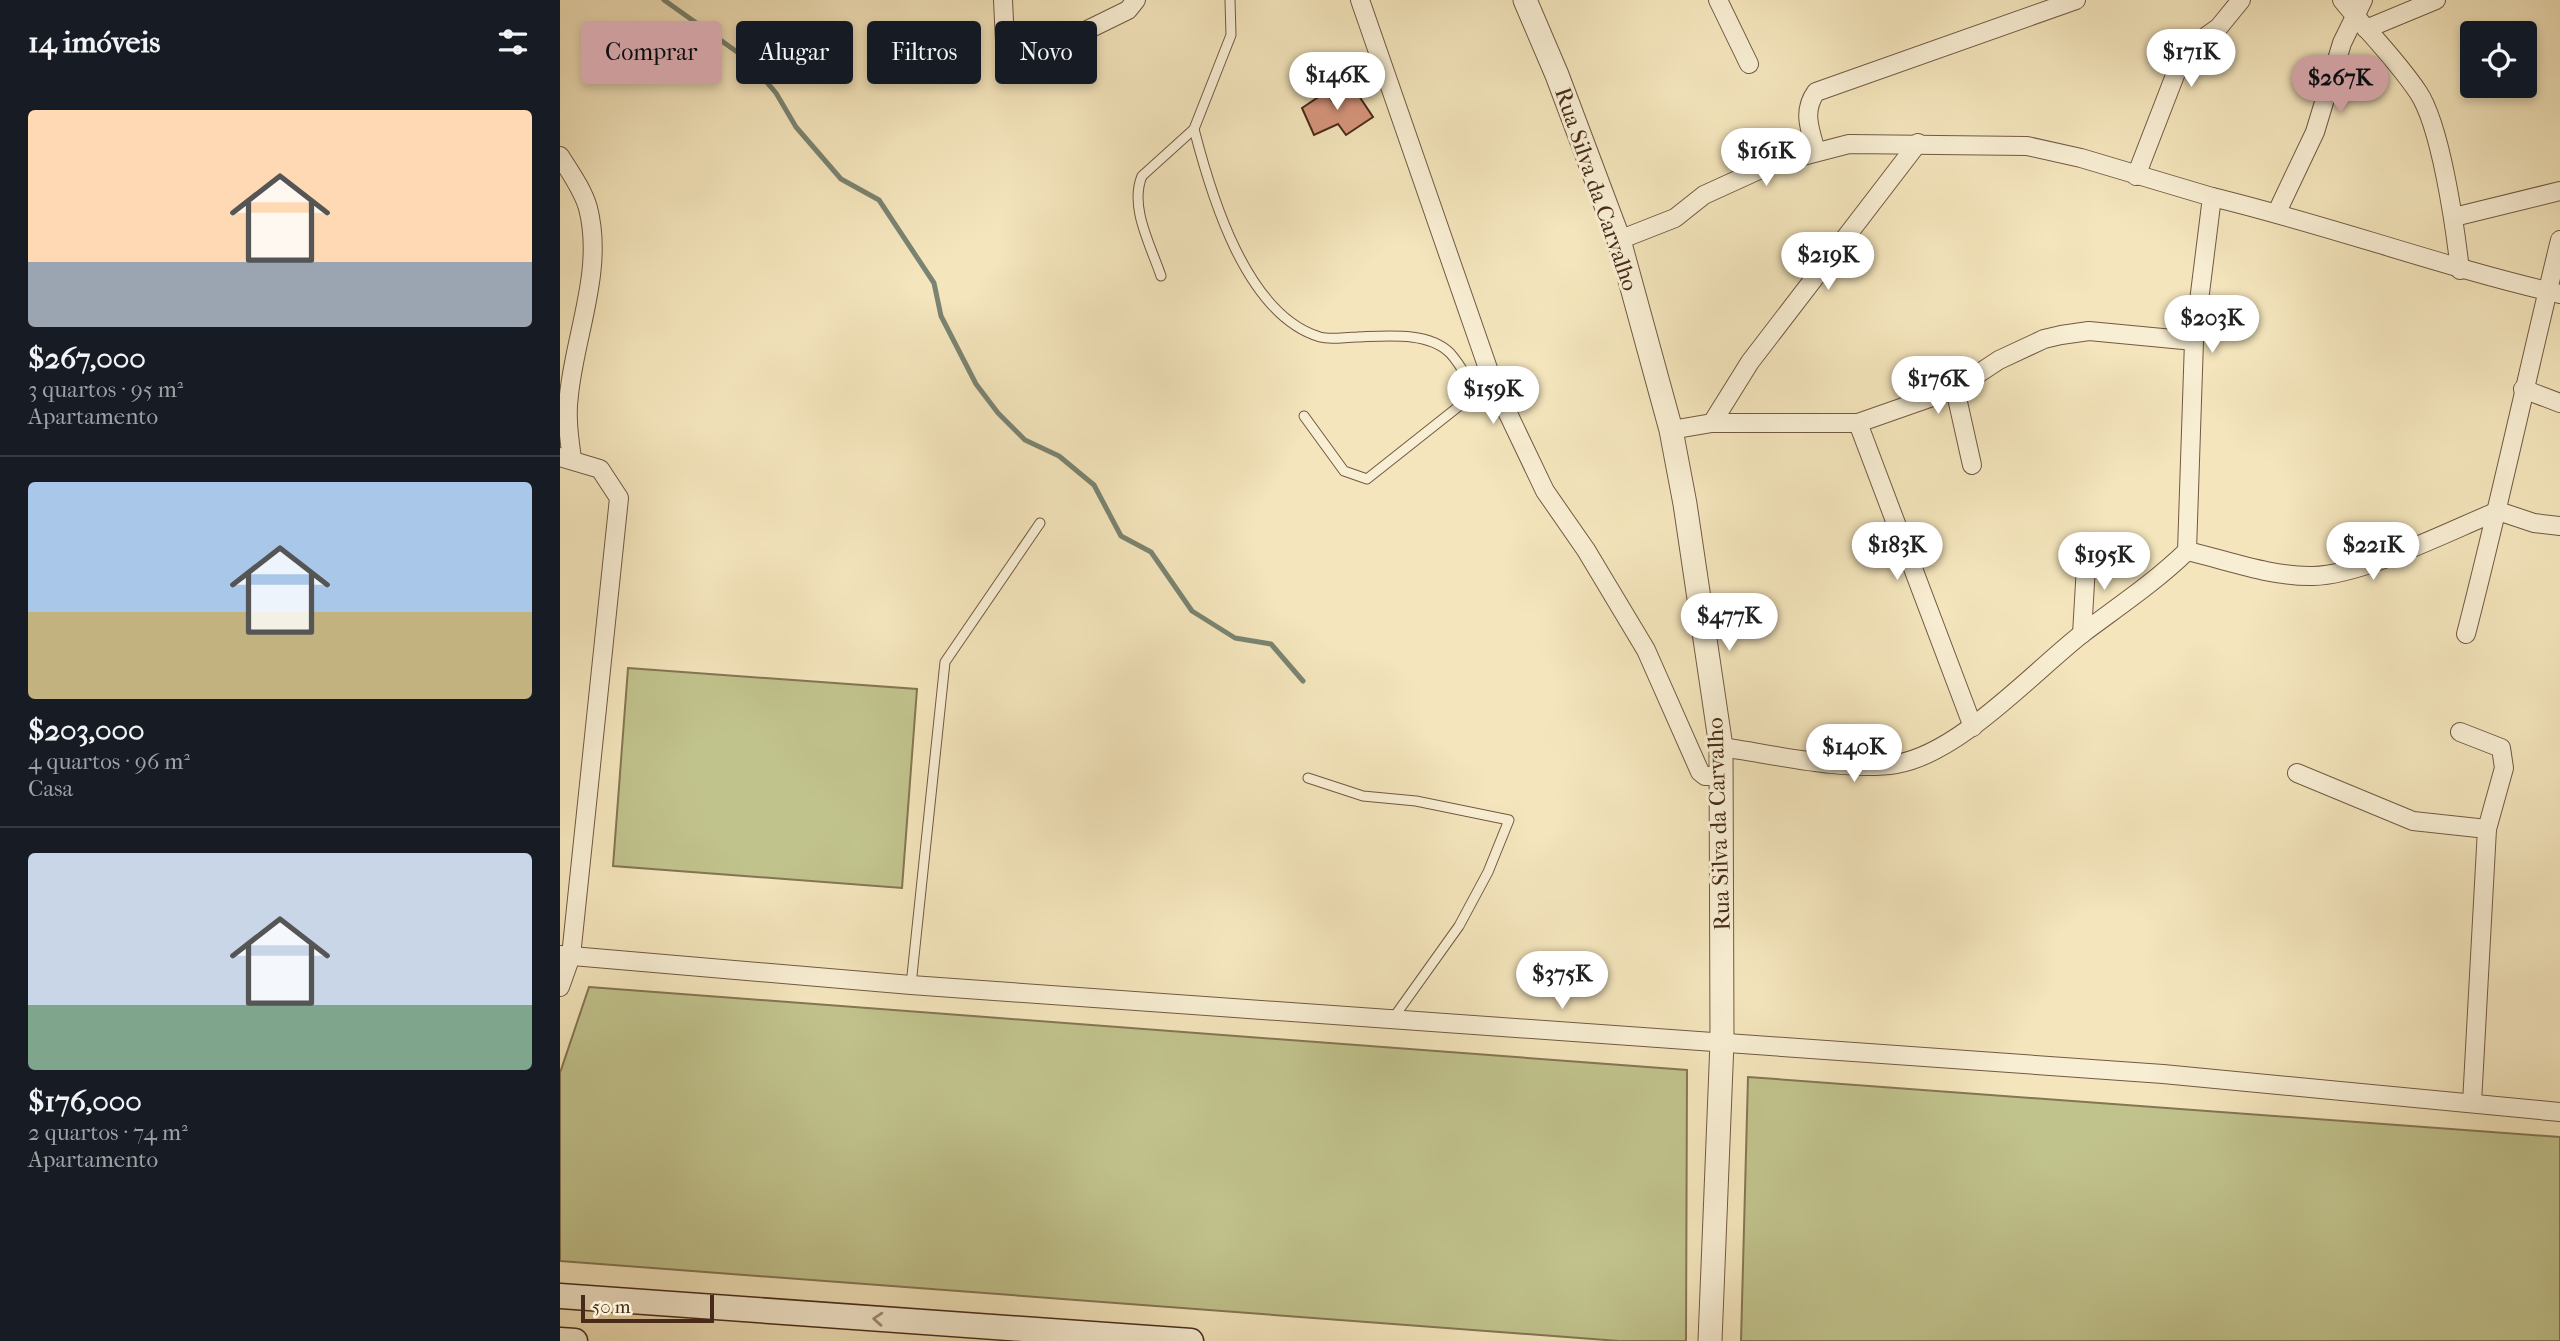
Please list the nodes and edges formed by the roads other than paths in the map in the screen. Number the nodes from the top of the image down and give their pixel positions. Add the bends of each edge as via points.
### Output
1 (1003, 0) edge
2 (1136, 0) edge
3 (1230, 0) edge
4 (1360, 0) edge
5 (1525, 0) edge
6 (1718, 0) edge
7 (2076, 0) edge
8 (2241, 0) edge
9 (2342, 0) edge
10 (2362, 0) edge
11 (2436, 0) edge
12 (2361, 23) junction
13 (1749, 64) dead end
14 (1194, 129) junction
15 (1918, 143) junction
16 (1816, 151) junction
17 (560, 156) edge
18 (2136, 176) junction
19 (2560, 191) edge
20 (2212, 197) junction
21 (2277, 212) junction
22 (2454, 217) junction
23 (1619, 240) junction
24 (2560, 240) edge
25 (2460, 270) junction
26 (1161, 276) dead end
27 (2554, 293) edge
28 (2194, 341) junction
29 (1492, 380) junction
30 (1955, 389) junction
31 (2523, 389) junction
32 (1477, 393) junction
33 (2560, 403) edge
34 (1304, 416) dead end
35 (1712, 423) junction
36 (1858, 423) junction
37 (1671, 430) junction
38 (566, 458) edge
39 (1972, 465) dead end
40 (2498, 511) junction
41 (1040, 523) dead end
42 (2560, 526) edge
43 (2087, 548) dead end
44 (2188, 551) junction
45 (2082, 634) junction
46 (2466, 634) dead end
47 (1973, 727) junction
48 (2460, 733) dead end
49 (1721, 747) junction
50 (2297, 773) dead end
51 (1721, 776) junction
52 (1308, 778) dead end
53 (2487, 829) junction
54 (566, 955) edge
55 (911, 985) junction
56 (560, 986) edge
57 (1394, 1017) junction
58 (1722, 1042) junction
59 (2472, 1102) junction
60 (2560, 1112) edge
61 (560, 1296) edge
62 (560, 1340) edge
63 (575, 1341) edge
64 (1191, 1341) edge
65 (1710, 1341) edge

1 - 2 street via 1005,42 1020,59 1128,10
3 - 14 lane via 1231,36
4 - 29 street
5 - 23 street, Rua Silva da Carvalho
6 - 13 street
7 - 16 street via 1816,92 1807,112
8 - 18 street via 2179,65
9 - 12 street
10 - 12 street
11 - 12 street
12 - 21 street via 2342,43 2315,132
12 - 22 street via 2420,94
14 - 26 lane via 1142,176 1137,187 1137,202
14 - 32 lane via 1230,239 1262,295 1277,310 1323,338 1408,337 1434,344 1448,351
15 - 16 street via 1849,144
15 - 18 street via 2028,146
15 - 35 street via 1750,362
16 - 23 street via 1761,169 1704,195 1675,218
17 - 38 street via 588,206 592,239 588,290 569,391
18 - 20 street
19 - 22 street
20 - 21 street
20 - 28 street
21 - 25 street
22 - 25 street
23 - 37 street, Rua Silva da Carvalho
24 - 27 street
25 - 27 street
27 - 31 street
28 - 30 street via 2089,331 2061,335 1999,360
28 - 44 street
29 - 32 lane
29 - 51 street via 1545,491 1646,650 1700,772
30 - 36 street
30 - 39 street
31 - 33 street
31 - 40 street
32 - 34 lane via 1367,479 1344,471
35 - 36 street
35 - 37 street
36 - 47 street
37 - 49 street, Rua Silva da Carvalho
38 - 54 street via 600,469 619,498
40 - 42 street
40 - 44 street via 2342,574 2287,575
40 - 46 street
41 - 55 lane via 945,662
43 - 45 street
44 - 45 street via 2153,584
45 - 47 street
47 - 49 street via 1898,764 1863,766
48 - 53 street via 2501,748 2504,768
49 - 51 street, Rua Silva da Carvalho
50 - 53 street via 2413,821
51 - 58 street, Rua Silva da Carvalho
52 - 57 lane via 1363,796 1416,801 1509,820 1459,926
53 - 59 street
54 - 55 street
54 - 56 street
55 - 57 street
57 - 58 street
58 - 59 street
58 - 65 street, Rua Silva da Carvalho
59 - 60 street
64 -> 61 main road
62 - 63 main road

